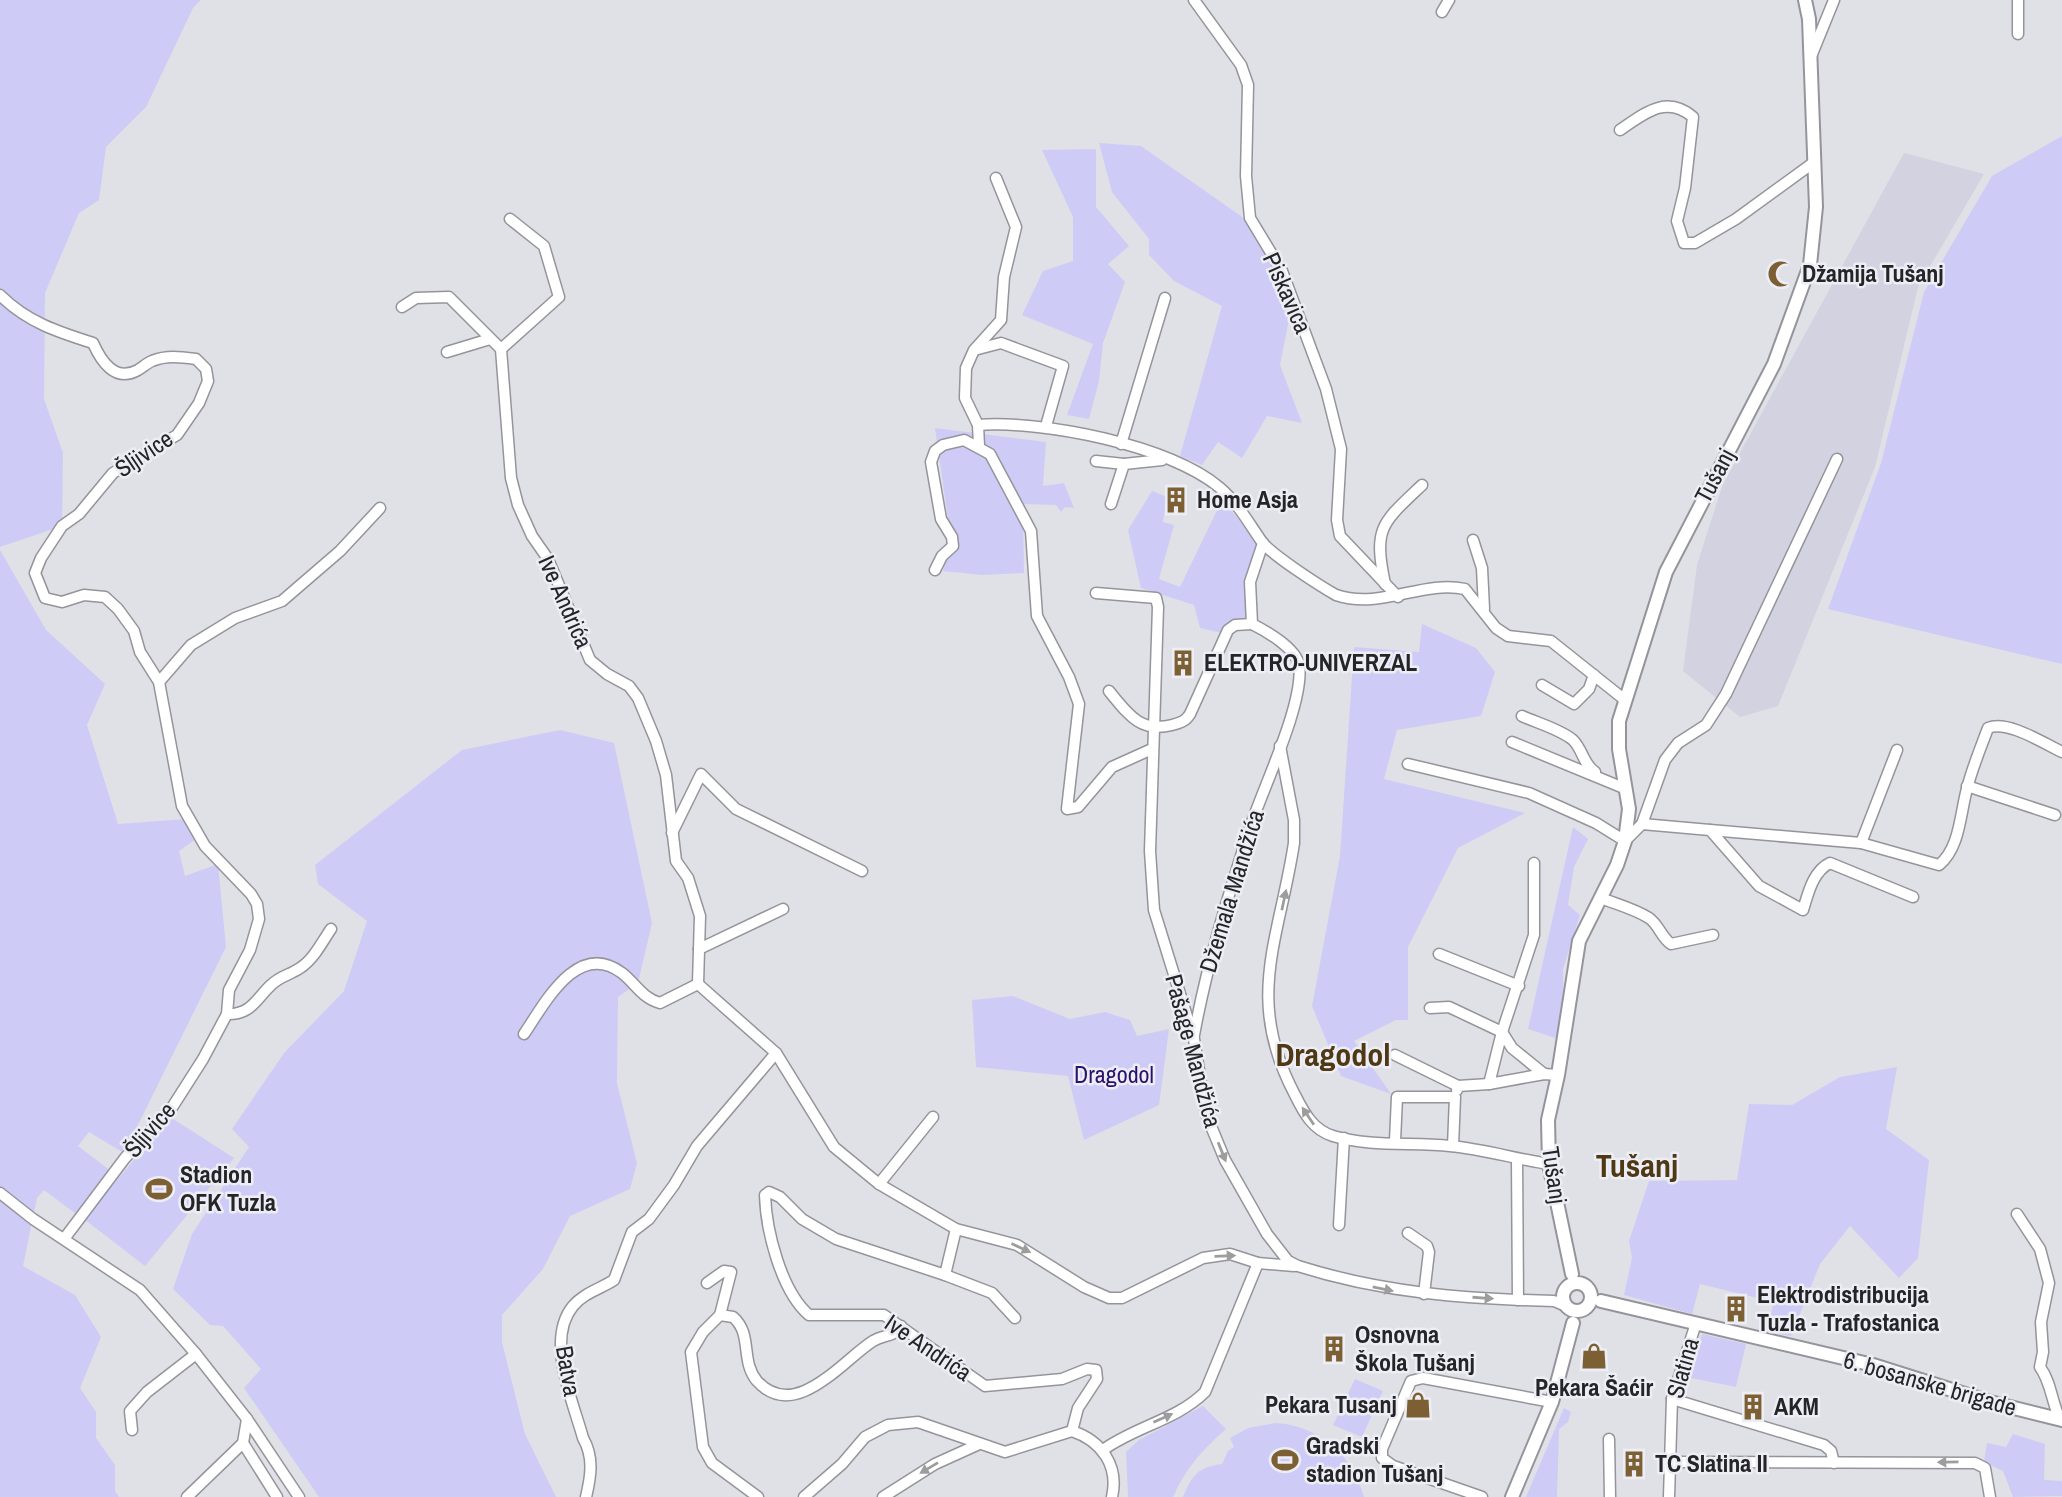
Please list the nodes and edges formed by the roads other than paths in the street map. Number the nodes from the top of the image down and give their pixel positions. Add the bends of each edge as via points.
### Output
1 (1194, 0) edge
2 (1449, 0) edge
3 (1805, 0) edge
4 (1834, 0) edge
5 (2018, 0) edge
6 (1442, 12) dead end
7 (2018, 34) dead end
8 (1809, 61) junction
9 (1620, 130) dead end
10 (1813, 163) junction
11 (996, 178) dead end
12 (510, 219) dead end
13 (0, 295) edge
14 (1165, 298) dead end
15 (402, 307) dead end
16 (490, 339) junction
17 (500, 349) junction
18 (974, 350) junction
19 (447, 352) dead end
20 (978, 425) junction
21 (1046, 426) junction
22 (1121, 444) junction
23 (979, 446) junction
24 (1837, 459) dead end
25 (1166, 460) junction
26 (1096, 461) dead end
27 (1124, 464) junction
28 (1422, 485) dead end
29 (1111, 504) dead end
30 (380, 508) dead end
31 (1472, 540) dead end
32 (1263, 543) junction
33 (935, 570) dead end
34 (1385, 584) junction
35 (1096, 593) dead end
36 (1398, 597) junction
37 (1484, 610) junction
38 (1252, 624) junction
39 (1594, 675) junction
40 (159, 682) junction
41 (1542, 685) dead end
42 (1109, 691) dead end
43 (1625, 699) junction
44 (1522, 716) dead end
45 (1155, 729) junction
46 (1512, 742) dead end
47 (1280, 746) junction
48 (1152, 749) junction
49 (1897, 750) dead end
50 (2062, 752) edge
51 (1408, 764) dead end
52 (1604, 778) junction
53 (1967, 786) junction
54 (1626, 789) junction
55 (2055, 815) dead end
56 (1642, 824) junction
57 (1710, 830) junction
58 (671, 834) junction
59 (1625, 841) junction
60 (1861, 843) junction
61 (1534, 863) dead end
62 (862, 870) dead end
63 (1913, 897) dead end
64 (1601, 898) junction
65 (783, 909) dead end
66 (331, 929) dead end
67 (1713, 935) dead end
68 (699, 949) junction
69 (1439, 954) dead end
70 (698, 984) junction
71 (1519, 986) junction
72 (1430, 1008) dead end
73 (227, 1014) junction
74 (1502, 1032) junction
75 (524, 1034) dead end
76 (1194, 1039) junction
77 (776, 1053) junction
78 (1395, 1055) dead end
79 (1544, 1074) junction
80 (1558, 1075) junction
81 (1489, 1084) junction
82 (1458, 1086) junction
83 (1455, 1097) junction
84 (933, 1117) dead end
85 (1344, 1138) junction
86 (1395, 1141) junction
87 (1453, 1146) junction
88 (1517, 1159) junction
89 (1549, 1164) junction
90 (879, 1184) junction
91 (0, 1193) edge
92 (2017, 1214) dead end
93 (1339, 1225) dead end
94 (956, 1229) junction
95 (1408, 1233) dead end
96 (64, 1239) junction
97 (1258, 1263) junction
98 (1298, 1266) junction
99 (945, 1275) junction
100 (707, 1283) dead end
101 (1424, 1294) junction
102 (1580, 1296) junction
103 (1518, 1300) junction
104 (720, 1315) junction
105 (1015, 1318) dead end
106 (1696, 1323) junction
107 (901, 1326) junction
108 (196, 1353) junction
109 (1672, 1399) junction
110 (1552, 1402) junction
111 (247, 1419) junction
112 (2058, 1419) edge
113 (132, 1430) dead end
114 (1072, 1432) junction
115 (1609, 1439) dead end
116 (243, 1443) junction
117 (977, 1445) junction
118 (1103, 1450) junction
119 (1670, 1462) junction
120 (1834, 1464) junction
121 (272, 1494) edge
122 (187, 1497) edge
123 (299, 1497) edge
124 (586, 1497) edge
125 (758, 1497) edge
126 (804, 1497) edge
127 (883, 1497) edge
128 (1112, 1497) edge
129 (1482, 1497) edge
130 (1512, 1497) edge
131 (1609, 1497) edge
132 (1668, 1497) edge
133 (1990, 1497) edge

1 - 34 street, Piskavica via 1241,65 1248,85 1250,218 1282,271 1329,399 1341,449 1340,536
2 - 6 street
3 - 8 street, Tušanj
4 - 8 street, Tušanj
5 - 7 street
8 - 10 street, Tušanj
9 - 10 street via 1654,107 1669,105 1693,117 1677,220 1684,243 1695,243 1736,219
10 - 43 street, Tušanj via 1816,207 1810,265 1802,291 1774,365 1666,572
11 - 18 street via 1013,215 1016,235 1004,277 1001,320
12 - 17 street via 544,246 559,297
13 - 40 street, Šljivice via 19,314 93,343 112,371 136,372 150,361 172,356 196,359 206,369 208,381 199,403 177,435 113,473 79,514 62,526 35,573 44,598 62,602 84,595 105,597 112,603 134,631 140,652
14 - 22 street
15 - 16 street via 424,297 449,298
16 - 17 street
16 - 19 street
17 - 58 street, Ive Andrića via 511,478 518,505 548,559 590,660 629,686 638,698 666,775
18 - 20 street via 966,368 965,398
18 - 21 street via 1001,343 1063,366
20 - 21 street
20 - 23 street
21 - 22 street
22 - 25 street
23 - 33 street via 964,440 943,445 931,462 941,519 953,546
23 - 48 street via 989,454 1029,524 1037,616 1078,698 1068,809 1077,807 1112,767
24 - 56 street via 1726,694 1706,724 1678,743 1665,760
25 - 27 street
25 - 32 street via 1217,486 1238,506
26 - 27 street
27 - 29 street
28 - 34 street via 1383,523 1379,547
30 - 40 street via 340,551 282,601 235,618 191,645
31 - 37 street via 1482,568
32 - 36 street via 1336,595 1350,600
32 - 38 street via 1251,582
34 - 36 street, Piskavica
35 - 45 street via 1156,598
36 - 37 street via 1455,587 1465,589
37 - 39 street via 1508,636 1551,641
38 - 45 street via 1228,630 1187,718
38 - 47 street via 1283,645 1299,665 1290,720
39 - 41 street via 1589,689 1574,704
39 - 43 street
40 - 73 street, Šljivice via 182,806 205,846 257,904 256,934 229,990
42 - 45 street via 1143,725
43 - 54 street, Tušanj via 1619,749
44 - 52 street via 1571,738 1587,767
45 - 48 street, Pašage Mandžića
46 - 52 street
47 - 76 street, Džemala Mandžića via 1210,956
85 -> 47 street via 1315,1127 1304,1113 1270,1031 1268,975 1294,843
48 - 76 street, Pašage Mandžića via 1151,890
49 - 60 street
50 - 53 street via 1996,725 1987,728
51 - 59 street via 1511,787 1596,823
52 - 54 street
53 - 55 street
53 - 60 street via 1960,825 1948,858 1939,865
54 - 59 street, Tušanj
56 - 57 street
56 - 59 street
57 - 60 street
57 - 63 street via 1759,886 1803,911 1814,881 1830,863
58 - 62 street via 701,774 736,808
58 - 68 street, Ive Andrića via 677,861 701,916
59 - 64 street, Tušanj
61 - 71 street via 1536,923
64 - 67 street via 1648,918 1671,944
64 - 80 street, Tušanj via 1580,941
65 - 68 street
66 - 73 street via 314,954 270,985 252,1008
68 - 70 street, Ive Andrića
69 - 71 street
70 - 75 street via 660,1003 645,998 609,966 580,967 556,987
70 - 77 street
71 - 74 street
72 - 74 street via 1448,1007
73 - 96 street, Šljivice via 173,1106 125,1158
74 - 79 street via 1512,1048
74 - 81 street
76 -> 98 street, Pašage Mandžića via 1202,1096 1225,1160 1267,1234 1288,1261
77 - 90 street via 834,1147
77 - 124 street, Batva via 697,1146 649,1219 632,1232 614,1280 587,1293 571,1308 561,1338 570,1389 589,1448 592,1474
78 - 82 street
79 - 80 street
79 - 81 street
80 - 89 street, Tušanj via 1548,1120
81 - 82 street
82 - 83 street
83 - 86 street via 1397,1097
83 - 87 street
84 - 90 street
85 - 86 street
85 - 93 street
86 - 87 street
87 - 88 street
88 - 89 street
88 - 103 street
89 - 102 street, Tušanj
90 - 94 street
91 - 96 street
92 - 112 street, 6. bosanske brigade via 2040,1249 2049,1283 2041,1322 2040,1367 2049,1380
94 -> 97 street via 1017,1245 1109,1298 1122,1298 1203,1258 1230,1254
94 - 99 street
95 - 101 street via 1429,1252
96 - 108 street via 140,1290
97 - 98 street
118 -> 97 street via 1188,1406 1206,1391
98 -> 101 street, Pašage Mandžića via 1382,1289
99 - 105 street, Ive Andrića via 992,1293
99 - 107 street, Ive Andrića via 836,1239 802,1219 776,1194 767,1193 784,1279 802,1308 812,1315 880,1314
100 - 104 street via 724,1270 731,1272
101 -> 103 street, Pašage Mandžića
102 - 103 street, Pašage Mandžića
102 - 106 street, 6. bosanske brigade
102 - 110 street, Tušanj
104 - 107 street via 733,1317 744,1329 747,1361 756,1379 771,1391 785,1393 816,1386 873,1341 895,1334
104 - 125 street via 691,1352 702,1447 712,1463
106 - 109 street, Slatina
106 - 112 street, 6. bosanske brigade via 1872,1365
107 - 114 street, Ive Andrića via 985,1386 1062,1379 1096,1370 1098,1376 1078,1408
108 - 111 street
108 - 113 street via 130,1411
109 - 119 street, Slatina
109 - 120 street via 1824,1445
110 - 129 street via 1423,1378 1411,1381 1382,1458
110 - 130 street
111 - 116 street
111 - 123 street
114 - 117 street via 1006,1452
114 - 118 street
115 - 131 street
116 - 121 street
116 - 122 street
117 - 126 street via 918,1422 888,1425 869,1433
117 -> 127 street via 935,1464
118 - 128 street via 1114,1479
119 - 120 street
119 - 132 street, Slatina
133 -> 120 street via 1985,1468 1975,1463

